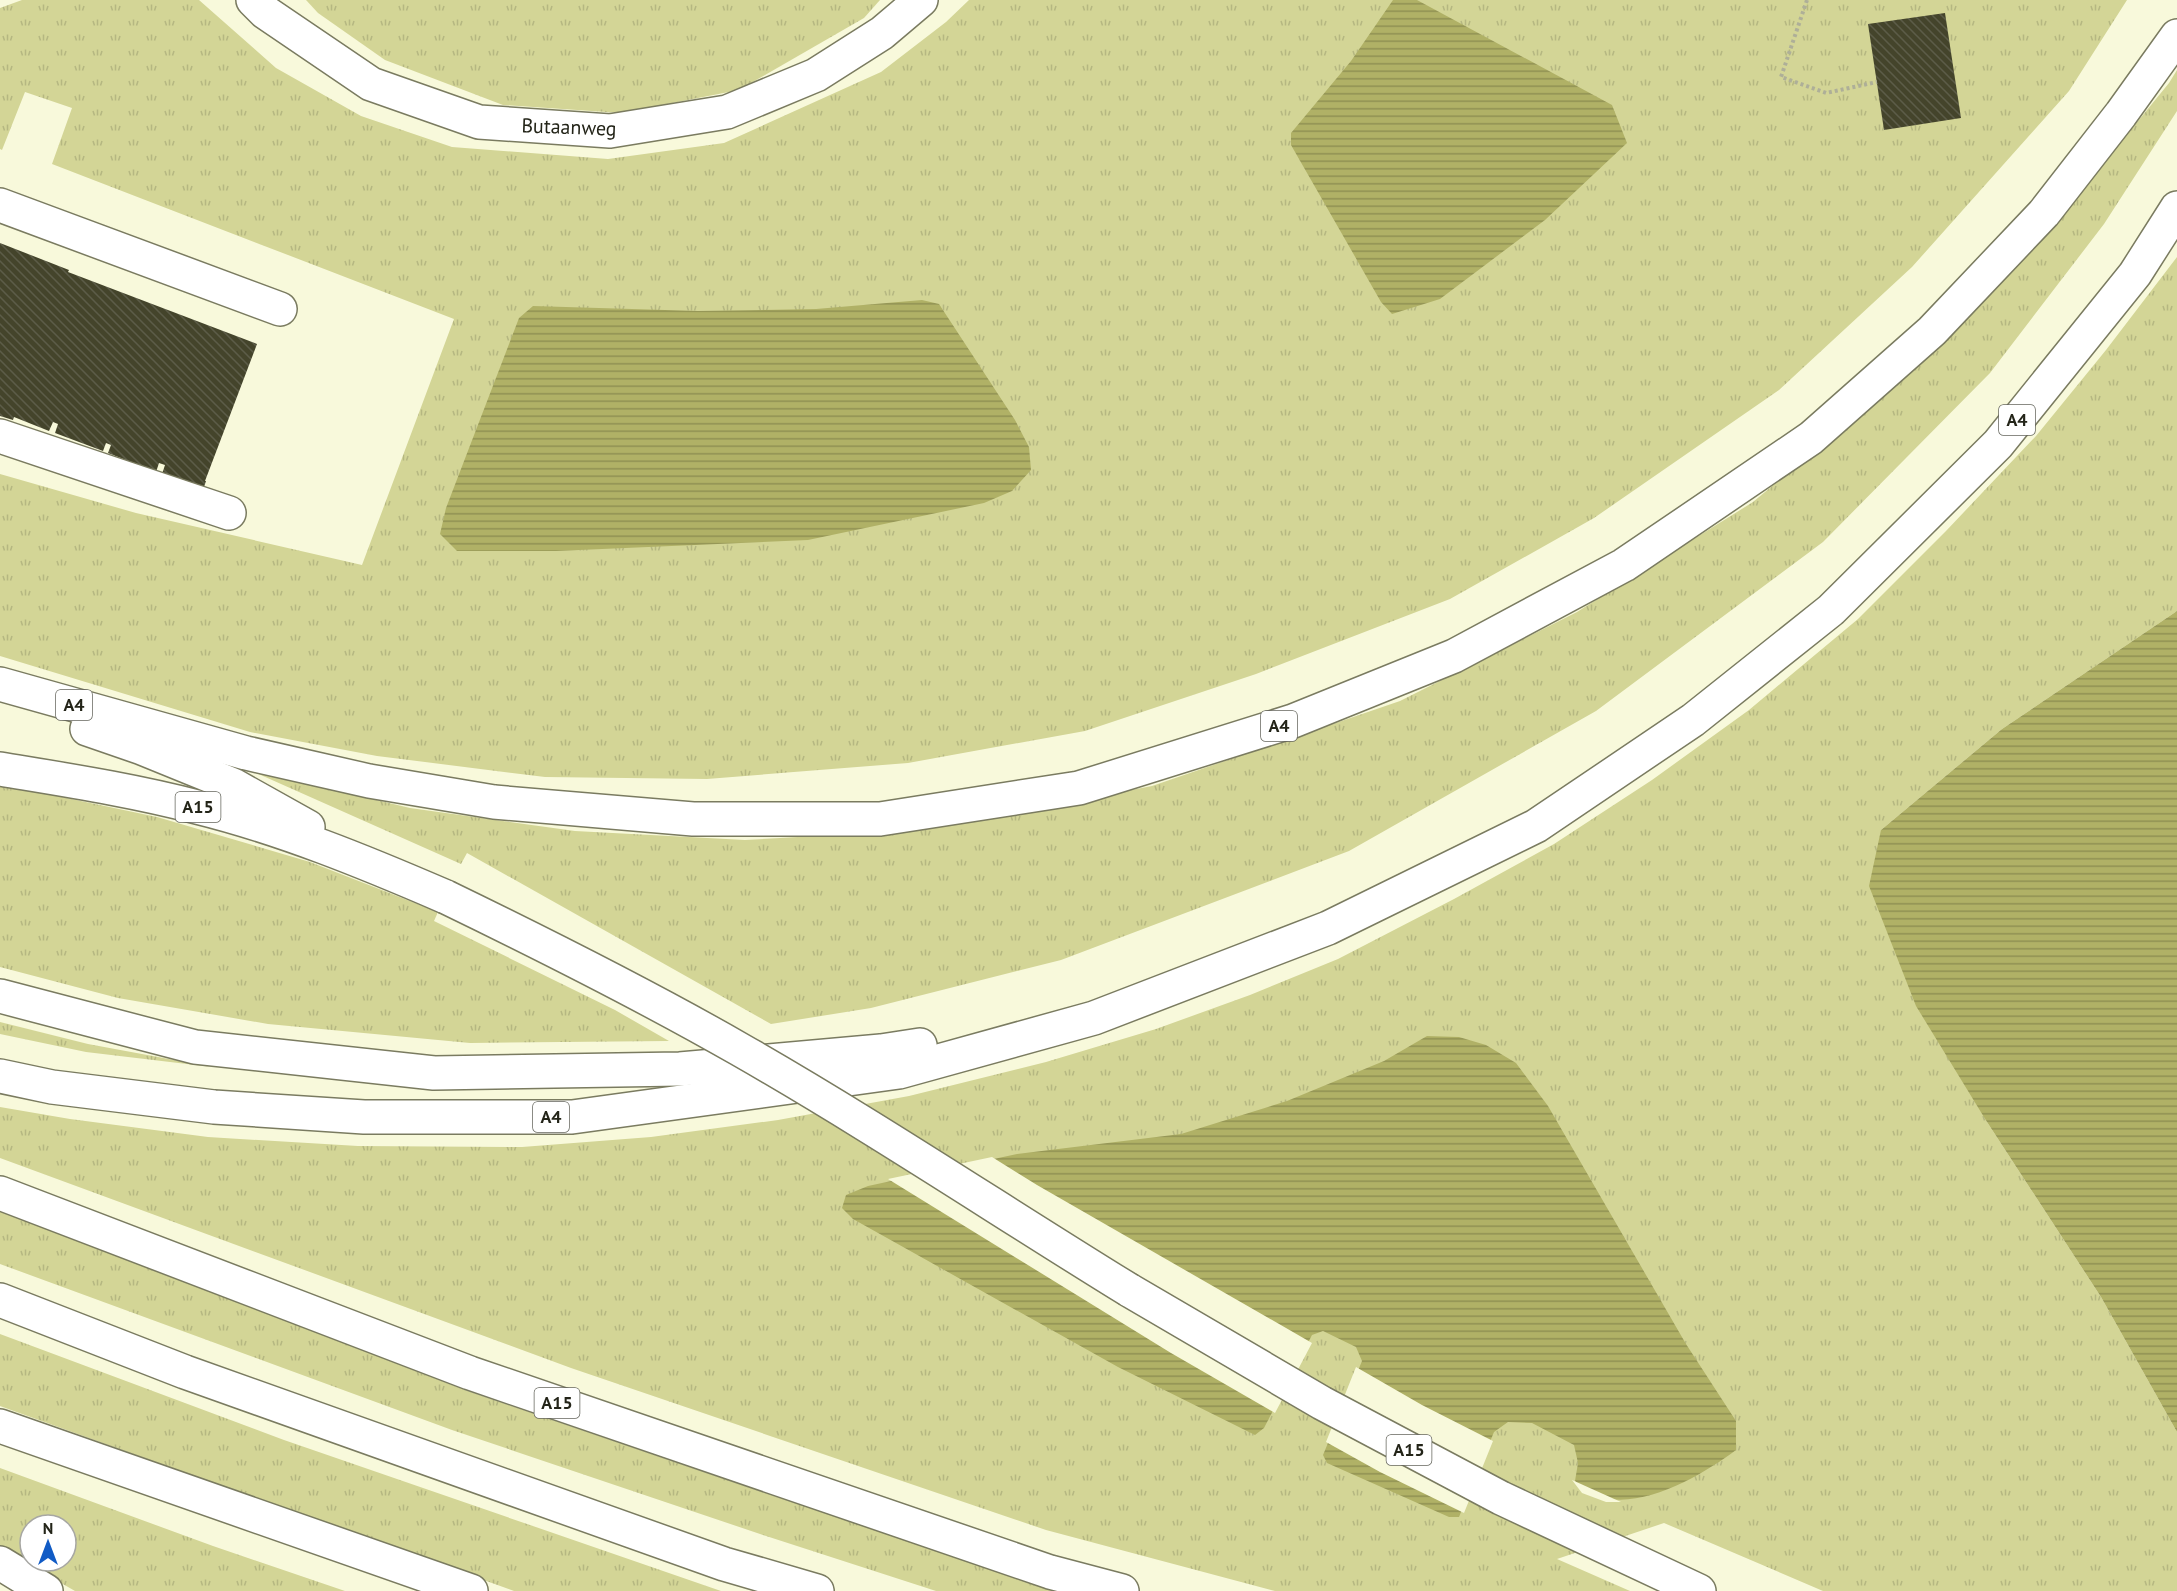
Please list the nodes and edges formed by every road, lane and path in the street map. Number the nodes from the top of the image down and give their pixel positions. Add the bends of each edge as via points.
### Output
1 (253, 0) edge
2 (921, 0) edge
3 (1808, 0) edge
4 (2177, 36) edge
5 (1877, 82) dead end
6 (0, 205) edge
7 (2177, 208) edge
8 (280, 309) dead end
9 (0, 436) edge
10 (229, 513) dead end
11 (0, 684) edge
12 (0, 700) edge
13 (0, 769) edge
14 (389, 872) junction
15 (0, 996) edge
16 (1094, 1018) junction
17 (0, 1076) edge
18 (0, 1193) edge
19 (0, 1300) edge
20 (0, 1426) edge
21 (0, 1563) edge
22 (46, 1591) edge
23 (471, 1591) edge
24 (817, 1591) edge
25 (1122, 1591) edge
26 (1699, 1591) edge

1 - 2 main road, Butaanweg via 371,84 479,122 610,131 727,112 816,75 882,33
3 - 5 path via 1781,77 1826,93
4 - 11 main road, A4 via 2044,213 1932,331 1801,444 1624,565 1454,656 1293,721 1079,788 880,819 693,819 494,802 369,781 246,753
6 - 8 main road
7 - 16 main road, A4 via 2134,274 1998,444 1831,610 1693,720 1536,826 1328,927
9 - 10 main road
12 - 14 main road, A15 via 142,748 233,784
13 - 14 main road, A15 via 108,786 199,807
14 - 26 main road, A15, bridge via 634,990 740,1050 1129,1290 1322,1403 1501,1498
15 - 16 main road, A4 via 195,1047 434,1073 680,1069 881,1051
16 - 17 main road, A4 via 899,1072 572,1117 364,1117 214,1107
18 - 25 main road, A15 via 470,1373 1050,1572
19 - 24 main road via 219,1384 724,1564
20 - 23 main road
21 - 22 main road

